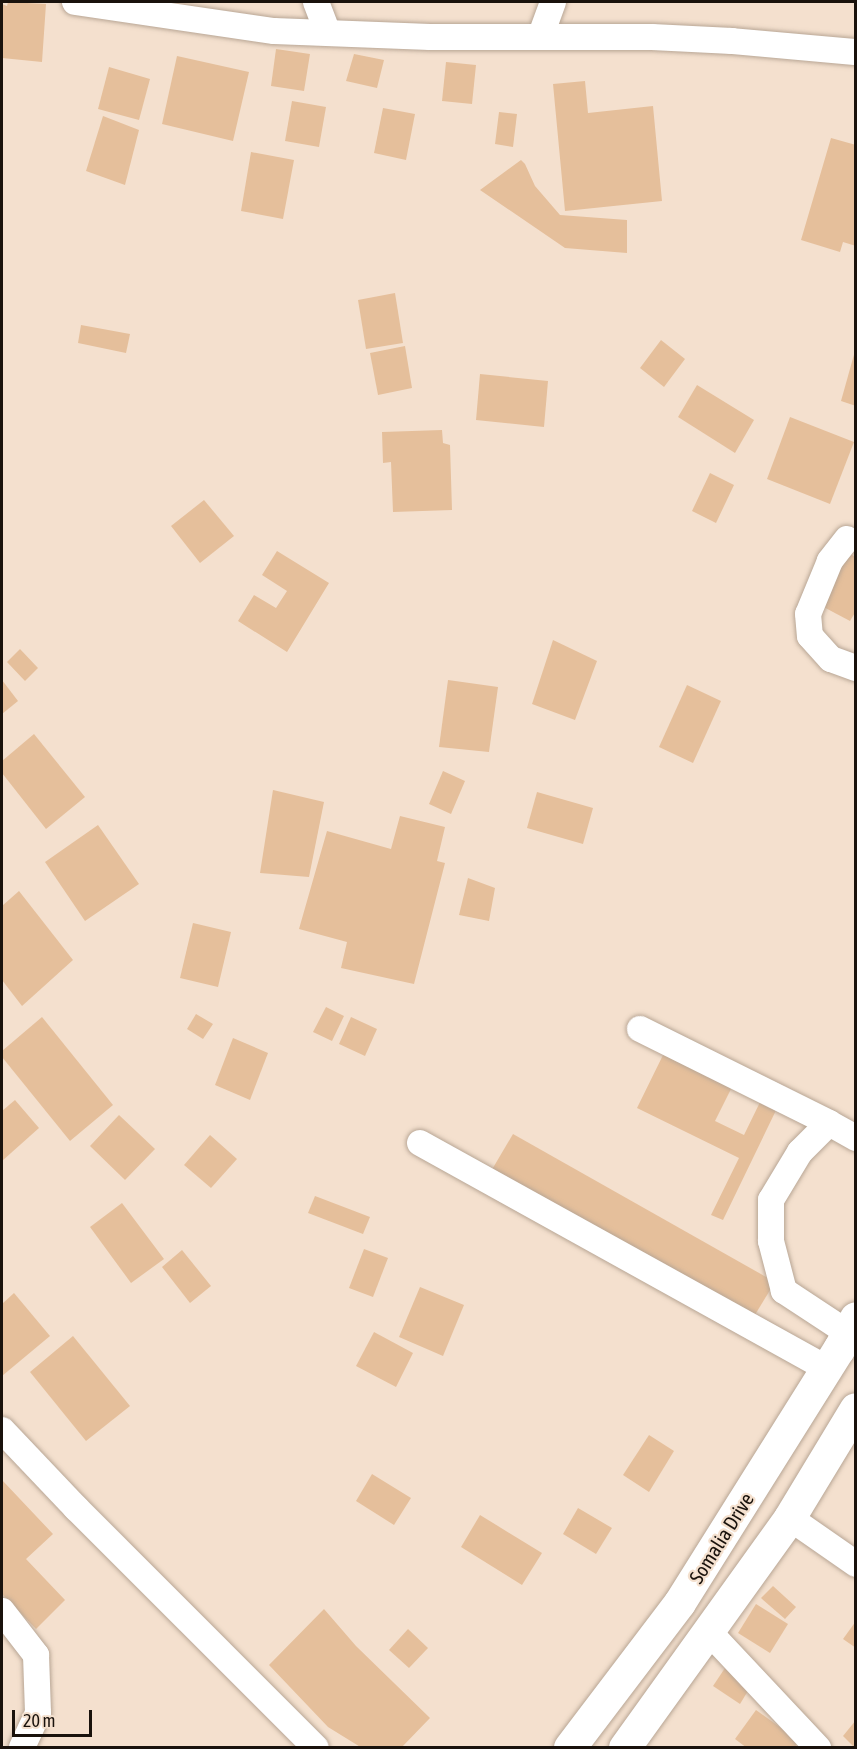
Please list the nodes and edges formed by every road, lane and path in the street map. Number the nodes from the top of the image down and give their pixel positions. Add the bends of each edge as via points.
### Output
1 (75, 2) edge
2 (316, 2) edge
3 (553, 2) edge
4 (107, 4) edge
5 (328, 33) junction
6 (541, 35) junction
7 (855, 52) edge
8 (847, 539) dead end
9 (855, 668) edge
10 (640, 1029) dead end
11 (829, 1123) junction
12 (855, 1138) edge
13 (420, 1143) dead end
14 (845, 1347) edge
15 (855, 1409) edge
16 (2, 1430) edge
17 (790, 1518) junction
18 (855, 1564) edge
19 (2, 1611) edge
20 (710, 1633) junction
21 (22, 1748) edge
22 (316, 1748) edge
23 (570, 1748) edge
24 (625, 1748) edge
25 (818, 1748) edge

1 - 4 street
2 - 5 street
3 - 6 street
4 - 5 street via 274,31
5 - 6 street via 430,37
6 - 7 street via 732,41
8 - 9 street via 830,561 808,614 810,636 831,659
10 - 11 street
11 - 12 street
11 - 14 street via 800,1152 771,1200 771,1241 784,1291
13 - 14 street
14 - 23 main road, Somalia Drive via 680,1603
15 - 17 main road
16 - 22 street
17 - 18 street
17 - 20 main road
19 - 21 street via 36,1655 38,1713
20 - 24 main road
20 - 25 street

